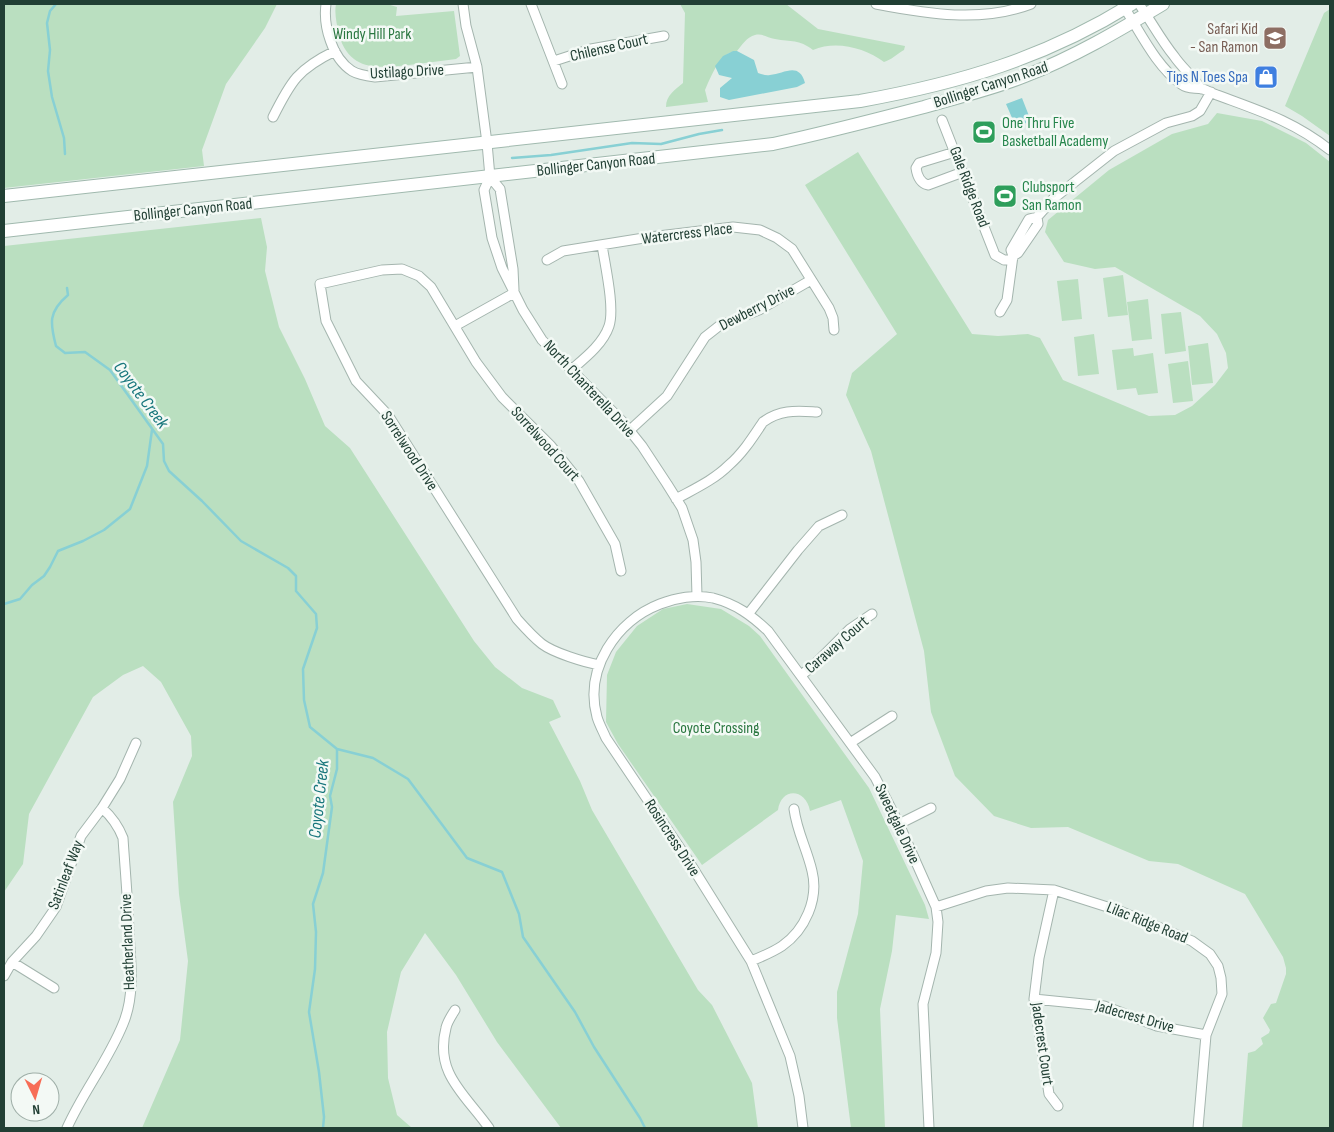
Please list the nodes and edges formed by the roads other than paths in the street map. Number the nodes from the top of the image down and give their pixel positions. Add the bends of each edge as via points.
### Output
1 (326, 4) edge
2 (463, 4) edge
3 (531, 4) edge
4 (876, 4) edge
5 (1031, 4) edge
6 (1162, 4) edge
7 (1126, 5) edge
8 (920, 7) edge
9 (998, 8) edge
10 (1143, 9) edge
11 (1133, 21) junction
12 (664, 36) dead end
13 (335, 51) junction
14 (554, 61) junction
15 (477, 67) junction
16 (562, 84) dead end
17 (1201, 89) junction
18 (1210, 92) junction
19 (273, 117) dead end
20 (942, 120) dead end
21 (487, 142) junction
22 (1330, 150) edge
23 (955, 152) junction
24 (963, 172) junction
25 (490, 177) junction
26 (4, 196) edge
27 (4, 231) edge
28 (602, 245) junction
29 (1012, 258) junction
30 (547, 260) dead end
31 (811, 280) junction
32 (514, 293) junction
33 (1000, 312) dead end
34 (455, 326) junction
35 (834, 330) dead end
36 (571, 370) junction
37 (817, 412) dead end
38 (630, 430) junction
39 (676, 499) junction
40 (842, 515) dead end
41 (621, 571) dead end
42 (696, 596) junction
43 (749, 614) junction
44 (872, 614) dead end
45 (599, 666) junction
46 (801, 675) junction
47 (892, 716) dead end
48 (136, 743) dead end
49 (850, 743) junction
50 (102, 808) junction
51 (930, 808) dead end
52 (794, 809) dead end
53 (899, 824) junction
54 (1054, 890) junction
55 (936, 907) junction
56 (751, 961) junction
57 (12, 962) junction
58 (4, 976) edge
59 (54, 988) dead end
60 (1034, 999) junction
61 (455, 1010) dead end
62 (1206, 1035) junction
63 (1058, 1106) dead end
64 (67, 1128) edge
65 (488, 1128) edge
66 (803, 1128) edge
67 (929, 1128) edge
68 (1198, 1128) edge

1 - 13 street, Ustilago Drive via 326,20
2 - 15 street, North Chanterella Drive
3 - 14 street
4 - 8 street
5 - 9 street via 1017,9
6 - 10 main road, Bollinger Canyon Road
7 - 11 street
7 - 21 main road, Bollinger Canyon Road via 1059,44 1019,60 982,73 894,94 860,101
8 - 9 street via 948,15 973,15
10 - 11 main road, Bollinger Canyon Road
10 - 17 street via 1172,54
11 - 17 street via 1166,72 1188,89
11 - 25 main road, Bollinger Canyon Road via 1065,59 1024,77 822,133 773,144
12 - 14 street, Chilense Court via 591,49
13 - 15 street, Ustilago Drive via 352,70 375,77
13 - 19 street via 302,70
14 - 16 street
15 - 21 street, North Chanterella Drive
17 - 18 street
18 - 22 street via 1275,116 1303,130
18 - 29 street via 1200,111 1166,123 1114,151 1053,199 1037,217 1038,224
20 - 23 street, Gale Ridge Road
21 - 25 street, North Chanterella Drive
21 - 26 main road, Bollinger Canyon Road
23 - 24 street, Gale Ridge Road
23 - 24 street via 919,163 916,175 928,185
24 - 29 street, Gale Ridge Road via 995,255 1004,260
25 - 27 main road, Bollinger Canyon Road
25 - 32 street, North Chanterella Drive via 500,189
25 - 32 street, North Chanterella Drive via 484,190 492,238
28 - 30 street, Watercress Place via 564,251
28 - 31 street, Watercress Place via 733,226 760,230 792,249
28 - 36 street via 610,308 608,327 600,342
29 - 33 street via 1007,300
31 - 35 street, Watercress Place via 829,308
31 - 38 street, Dewberry Drive via 759,310 719,326 705,337 667,396
32 - 34 street
32 - 36 street, North Chanterella Drive via 532,326
34 - 41 street, Sorrelwood Court via 502,397 551,446 580,481 615,544
34 - 45 street, Sorrelwood Drive via 431,287 419,276 402,269 382,270 320,284 326,321 356,381 388,415 517,619 544,646
36 - 38 street, North Chanterella Drive
37 - 39 street via 791,410 768,418 738,456 718,475
38 - 39 street, North Chanterella Drive
39 - 42 street, North Chanterella Drive via 693,540
40 - 43 street via 819,526
42 - 43 street, Sweetgale Drive via 711,598
42 - 45 street, Rosincress Drive via 670,600 647,609 627,623 611,641
43 - 46 street, Sweetgale Drive via 768,631
44 - 46 street, Caraway Court via 850,629
45 - 56 street, Rosincress Drive via 594,693 597,717 606,738
46 - 49 street, Sweetgale Drive
47 - 49 street
48 - 50 street, Satinleaf Way via 120,779
49 - 53 street, Sweetgale Drive via 876,777
50 - 57 street, Satinleaf Way via 81,836 56,908
50 - 64 street, Heatherland Drive via 113,819 123,838 130,1000 124,1023
51 - 53 street
52 - 56 street via 796,827 813,873 814,892 809,910 799,929 782,945
53 - 55 street, Sweetgale Drive
54 - 55 street, Lilac Ridge Road via 1008,888 986,891
54 - 60 street, Jadecrest Court
54 - 62 street, Lilac Ridge Road via 1120,911 1192,941 1210,954 1218,966 1222,994
55 - 67 street, Sweetgale Drive via 936,953 924,1004
56 - 66 street, Rosincress Drive via 790,1056
57 - 58 street, Satinleaf Way
57 - 59 street
60 - 62 street, Jadecrest Drive via 1104,1006 1157,1026
60 - 63 street, Jadecrest Court via 1049,1094
61 - 65 street via 446,1027 443,1055 449,1076
62 - 68 street, Lilac Ridge Road

